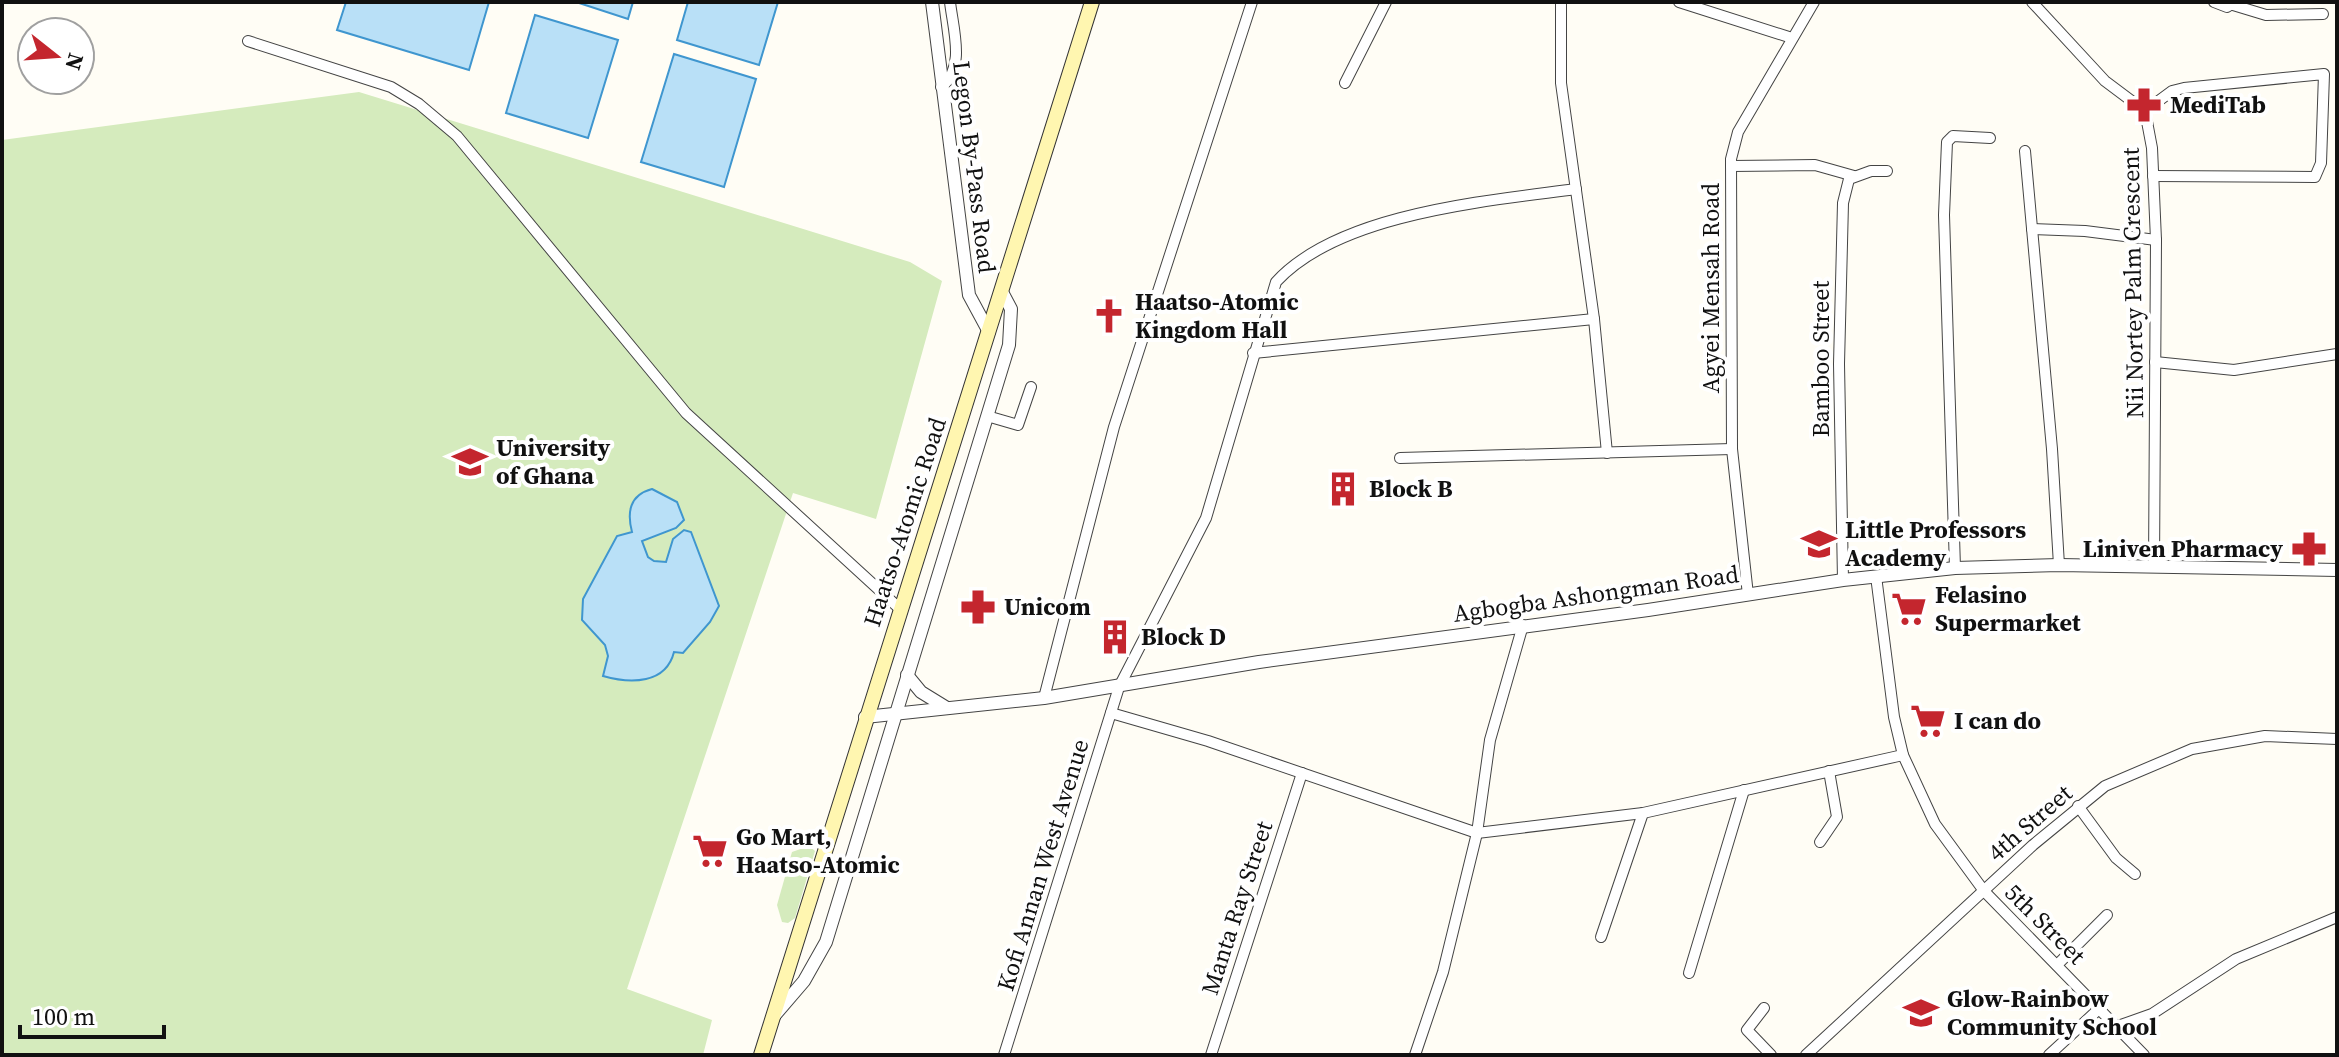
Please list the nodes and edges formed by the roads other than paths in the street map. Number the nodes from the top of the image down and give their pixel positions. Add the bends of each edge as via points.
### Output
1 (932, 2) edge
2 (950, 2) edge
3 (1092, 2) edge
4 (1252, 2) edge
5 (1386, 2) edge
6 (1561, 2) edge
7 (1679, 2) edge
8 (1814, 2) edge
9 (2032, 2) edge
10 (2214, 2) edge
11 (2234, 4) edge
12 (2323, 14) dead end
13 (1792, 38) junction
14 (248, 41) dead end
15 (2337, 72) edge
16 (2324, 74) junction
17 (1345, 83) dead end
18 (941, 87) junction
19 (2145, 111) junction
20 (1990, 138) dead end
21 (2025, 151) dead end
22 (1731, 166) junction
23 (1887, 171) dead end
24 (1854, 176) junction
25 (2153, 176) junction
26 (1576, 189) junction
27 (2032, 229) junction
28 (2156, 240) junction
29 (1002, 292) junction
30 (1594, 319) junction
31 (989, 332) junction
32 (1253, 353) junction
33 (2337, 354) edge
34 (2155, 362) junction
35 (1031, 387) dead end
36 (987, 416) junction
37 (1732, 449) junction
38 (1607, 453) junction
39 (1400, 458) dead end
40 (2059, 565) junction
41 (2154, 566) junction
42 (1955, 568) junction
43 (2337, 570) edge
44 (1876, 576) junction
45 (1843, 580) junction
46 (1748, 595) junction
47 (900, 609) junction
48 (1523, 625) junction
49 (907, 675) junction
50 (1119, 687) junction
51 (1044, 698) junction
52 (947, 708) junction
53 (1111, 713) junction
54 (895, 714) junction
55 (865, 717) junction
56 (2337, 739) edge
57 (1903, 755) junction
58 (1829, 771) junction
59 (1302, 773) junction
60 (1744, 790) junction
61 (2078, 806) junction
62 (1643, 813) junction
63 (1477, 833) junction
64 (1820, 842) dead end
65 (2135, 874) dead end
66 (1984, 891) junction
67 (2107, 915) dead end
68 (2337, 917) edge
69 (1601, 937) dead end
70 (2057, 965) junction
71 (1689, 973) dead end
72 (1764, 1008) dead end
73 (2100, 1008) junction
74 (774, 1016) junction
75 (2118, 1026) junction
76 (761, 1055) edge
77 (1004, 1055) edge
78 (1211, 1055) edge
79 (1415, 1055) edge
80 (1771, 1055) edge
81 (1806, 1055) edge
82 (2049, 1055) edge
83 (2144, 1055) edge

1 - 18 street, Legon By-Pass Road
2 - 18 street via 956,66 952,79
3 - 29 main road, Haatso-Atomic Road
4 - 51 street via 1114,427
5 - 17 street
6 - 26 street via 1561,83
7 - 13 street
8 - 13 street, Agyei Mensah Road
9 - 19 street via 2105,81
10 - 11 street
11 - 12 street via 2266,15
13 - 22 street, Agyei Mensah Road via 1738,132
14 - 47 street via 391,87 457,136 686,413
15 - 16 street
16 - 19 street via 2172,91
16 - 25 street via 2321,163 2315,177
18 - 31 street, Legon By-Pass Road via 969,295
19 - 25 street, Nii Nortey Palm Crescent
20 - 42 street via 1953,136 1947,142 1944,217
21 - 27 street
22 - 24 street via 1815,165
22 - 37 street, Agyei Mensah Road
23 - 24 street
24 - 45 street, Bamboo Street via 1843,203
25 - 28 street, Nii Nortey Palm Crescent
26 - 30 street
26 - 32 street, Kofi Annan West Avenue via 1431,209 1372,227 1302,259 1276,282
27 - 28 street
27 - 40 street
28 - 34 street, Nii Nortey Palm Crescent
29 - 31 main road, Haatso-Atomic Road
29 - 36 street via 1011,309 1012,330
30 - 32 street
30 - 38 street
31 - 47 main road, Haatso-Atomic Road
32 - 50 street, Kofi Annan West Avenue via 1206,518
33 - 34 street via 2234,370
34 - 41 street, Nii Nortey Palm Crescent
35 - 36 street via 1018,425
36 - 49 street
37 - 38 street
37 - 46 street, Agyei Mensah Road
38 - 39 street
40 - 41 street, Agbogba Ashongman Road
40 - 42 street, Agbogba Ashongman Road
41 - 43 street, Agbogba Ashongman Road
42 - 44 street, Agbogba Ashongman Road
44 - 45 street, Agbogba Ashongman Road
44 - 57 street, 5th Street
45 - 46 street, Agbogba Ashongman Road
46 - 48 street, Agbogba Ashongman Road
47 - 55 main road, Haatso-Atomic Road
48 - 50 street, Agbogba Ashongman Road
48 - 63 street via 1490,740
49 - 52 street via 921,692
49 - 54 street
50 - 51 street, Agbogba Ashongman Road
50 - 53 street, Kofi Annan West Avenue
51 - 52 street, Agbogba Ashongman Road
52 - 54 street, Agbogba Ashongman Road
53 - 59 street
53 - 77 street, Kofi Annan West Avenue
54 - 55 street, Agbogba Ashongman Road
54 - 74 street via 826,942 804,981
55 - 74 main road, Haatso-Atomic Road
56 - 61 street, 4th Street via 2265,736 2192,749 2105,786
57 - 58 street
57 - 66 street, 5th Street via 1935,824
58 - 60 street
58 - 64 street via 1837,817
59 - 63 street
59 - 78 street, Manta Ray Street
60 - 62 street
60 - 71 street
61 - 65 street via 2121,864
61 - 66 street, 4th Street
62 - 63 street
62 - 69 street
63 - 79 street via 1443,972
66 - 70 street, 5th Street
66 - 81 street, 4th Street
67 - 70 street
68 - 75 street via 2236,959 2152,1014
70 - 73 street, 5th Street
72 - 80 street via 1747,1030
73 - 75 street, 5th Street
73 - 82 street
74 - 76 main road, Haatso-Atomic Road
75 - 83 street, 5th Street

